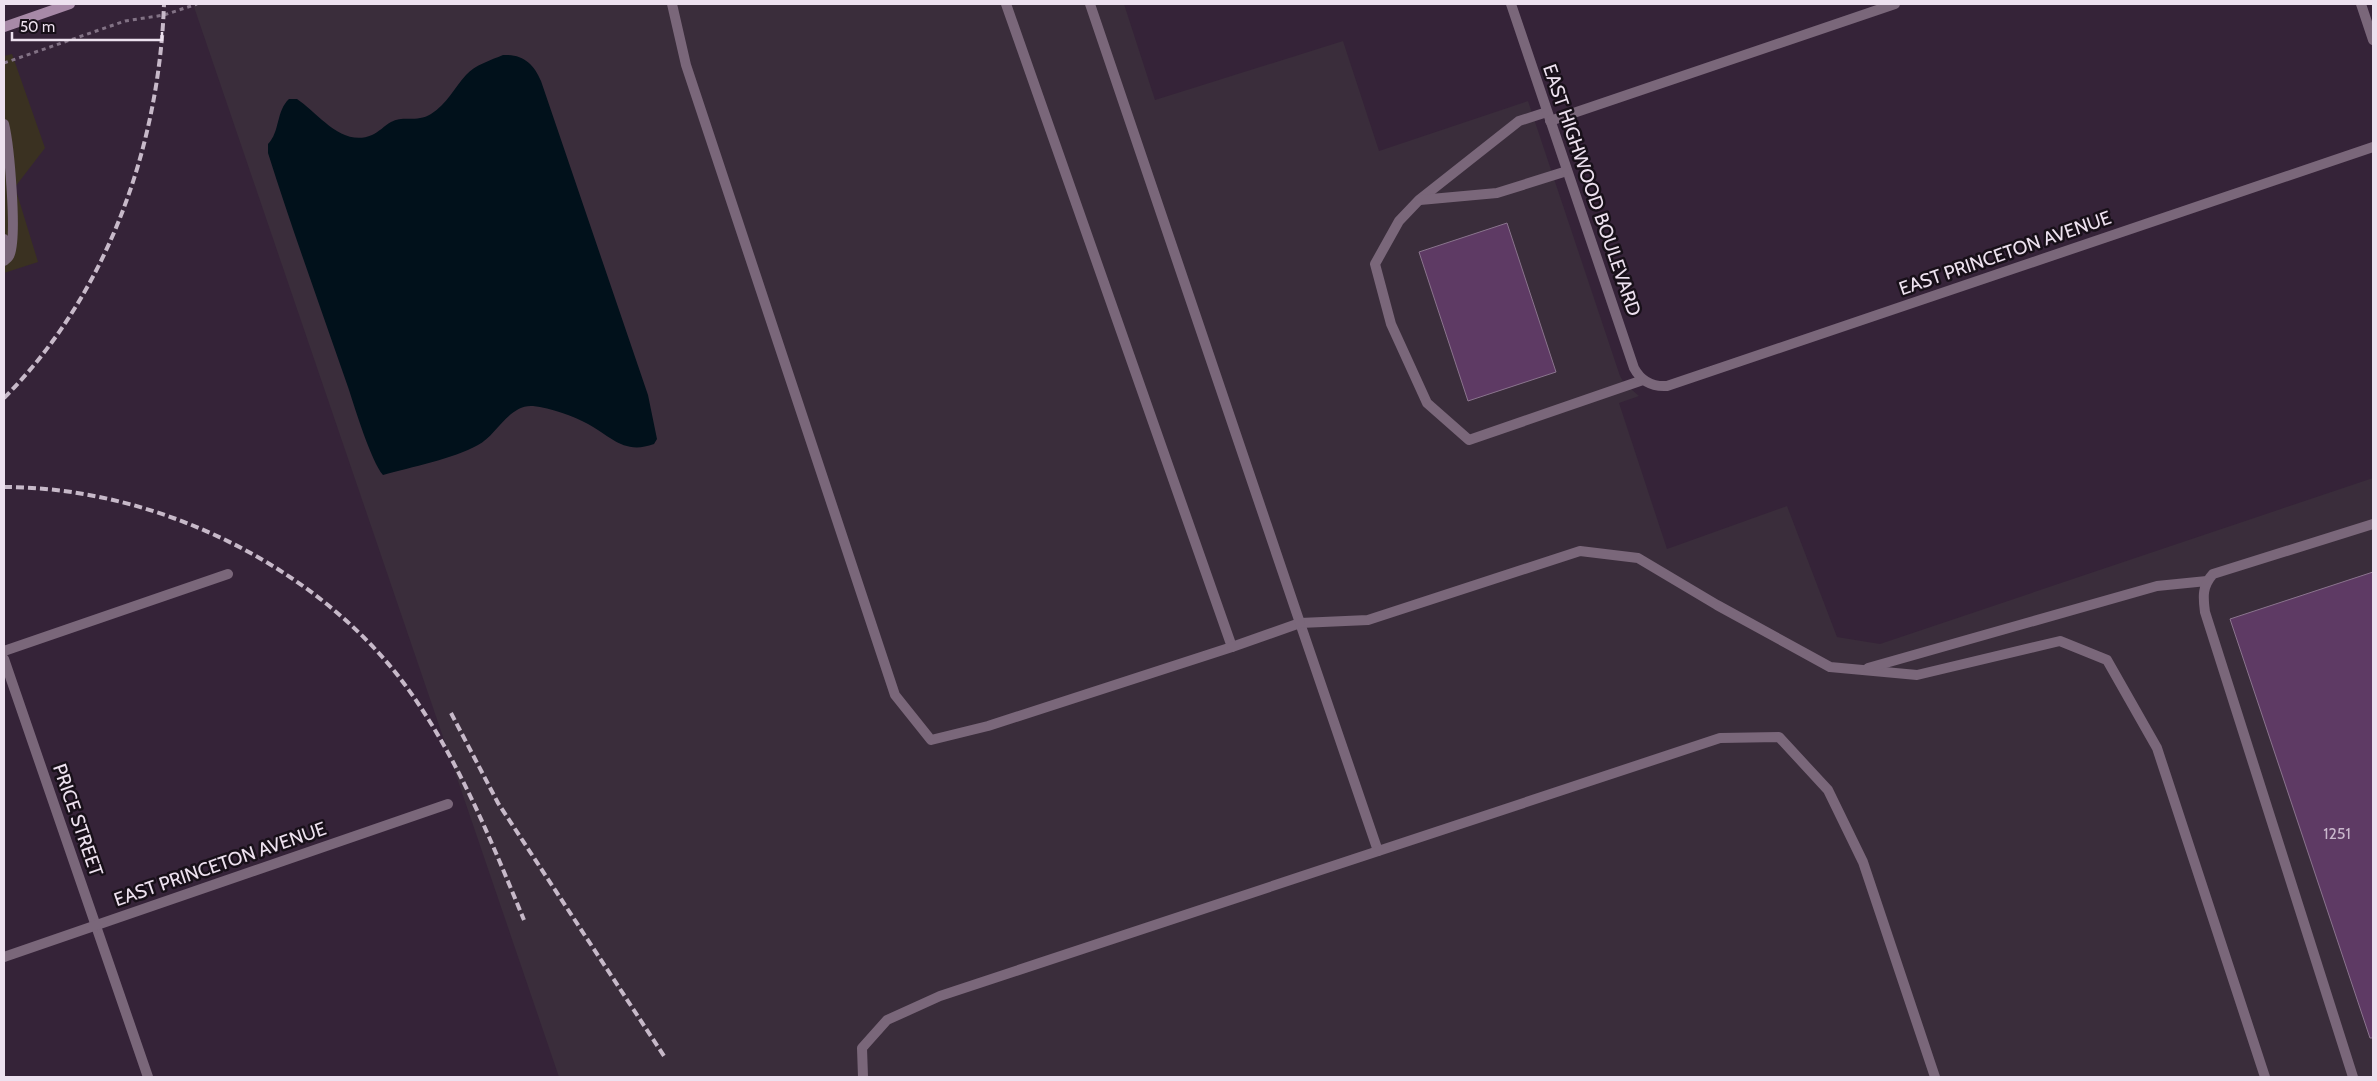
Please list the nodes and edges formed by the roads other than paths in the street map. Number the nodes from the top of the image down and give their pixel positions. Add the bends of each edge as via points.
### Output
1 (70, 4) edge
2 (672, 4) edge
3 (1006, 4) edge
4 (1090, 4) edge
5 (1511, 4) edge
6 (1895, 4) edge
7 (2361, 4) edge
8 (4, 26) edge
9 (2373, 40) edge
10 (1549, 116) junction
11 (4, 124) edge
12 (2373, 147) edge
13 (1567, 171) junction
14 (1419, 200) junction
15 (4, 239) edge
16 (7, 259) edge
17 (1645, 382) junction
18 (2373, 524) edge
19 (228, 574) dead end
20 (2207, 581) junction
21 (1300, 623) junction
22 (1232, 648) junction
23 (4, 651) edge
24 (4, 659) edge
25 (1862, 670) junction
26 (448, 804) dead end
27 (1378, 851) junction
28 (96, 926) junction
29 (4, 957) edge
30 (148, 1077) edge
31 (863, 1077) edge
32 (1935, 1077) edge
33 (2265, 1077) edge
34 (2353, 1077) edge

1 - 8 main road
2 - 22 street via 686,65 894,695 931,740 988,726
3 - 22 street
4 - 21 street
5 - 10 street, EAST HIGHWOOD BOULEVARD
6 - 10 street
7 - 9 street
10 - 13 street, EAST HIGHWOOD BOULEVARD
10 - 14 street via 1519,121
11 - 16 street via 8,138 12,220 12,244
12 - 17 street, EAST PRINCETON AVENUE via 1667,386
13 - 14 street via 1497,193
13 - 17 street, EAST HIGHWOOD BOULEVARD via 1634,368
14 - 17 street via 1399,222 1375,264 1391,324 1426,403 1469,440
15 - 16 street
18 - 20 street via 2213,574
19 - 23 street
20 - 25 street via 2157,586
20 - 34 street via 2203,595 2205,612
21 - 22 street
21 - 25 street via 1368,620 1580,551 1638,558 1830,667
21 - 27 street
24 - 28 street, PRICE STREET
25 - 33 street via 1917,675 2060,641 2107,660 2157,748
26 - 28 street, EAST PRINCETON AVENUE
27 - 31 street via 940,996 887,1020 862,1048
27 - 32 street via 1720,738 1778,737 1828,790 1863,862
28 - 29 street, EAST PRINCETON AVENUE
28 - 30 street, PRICE STREET

